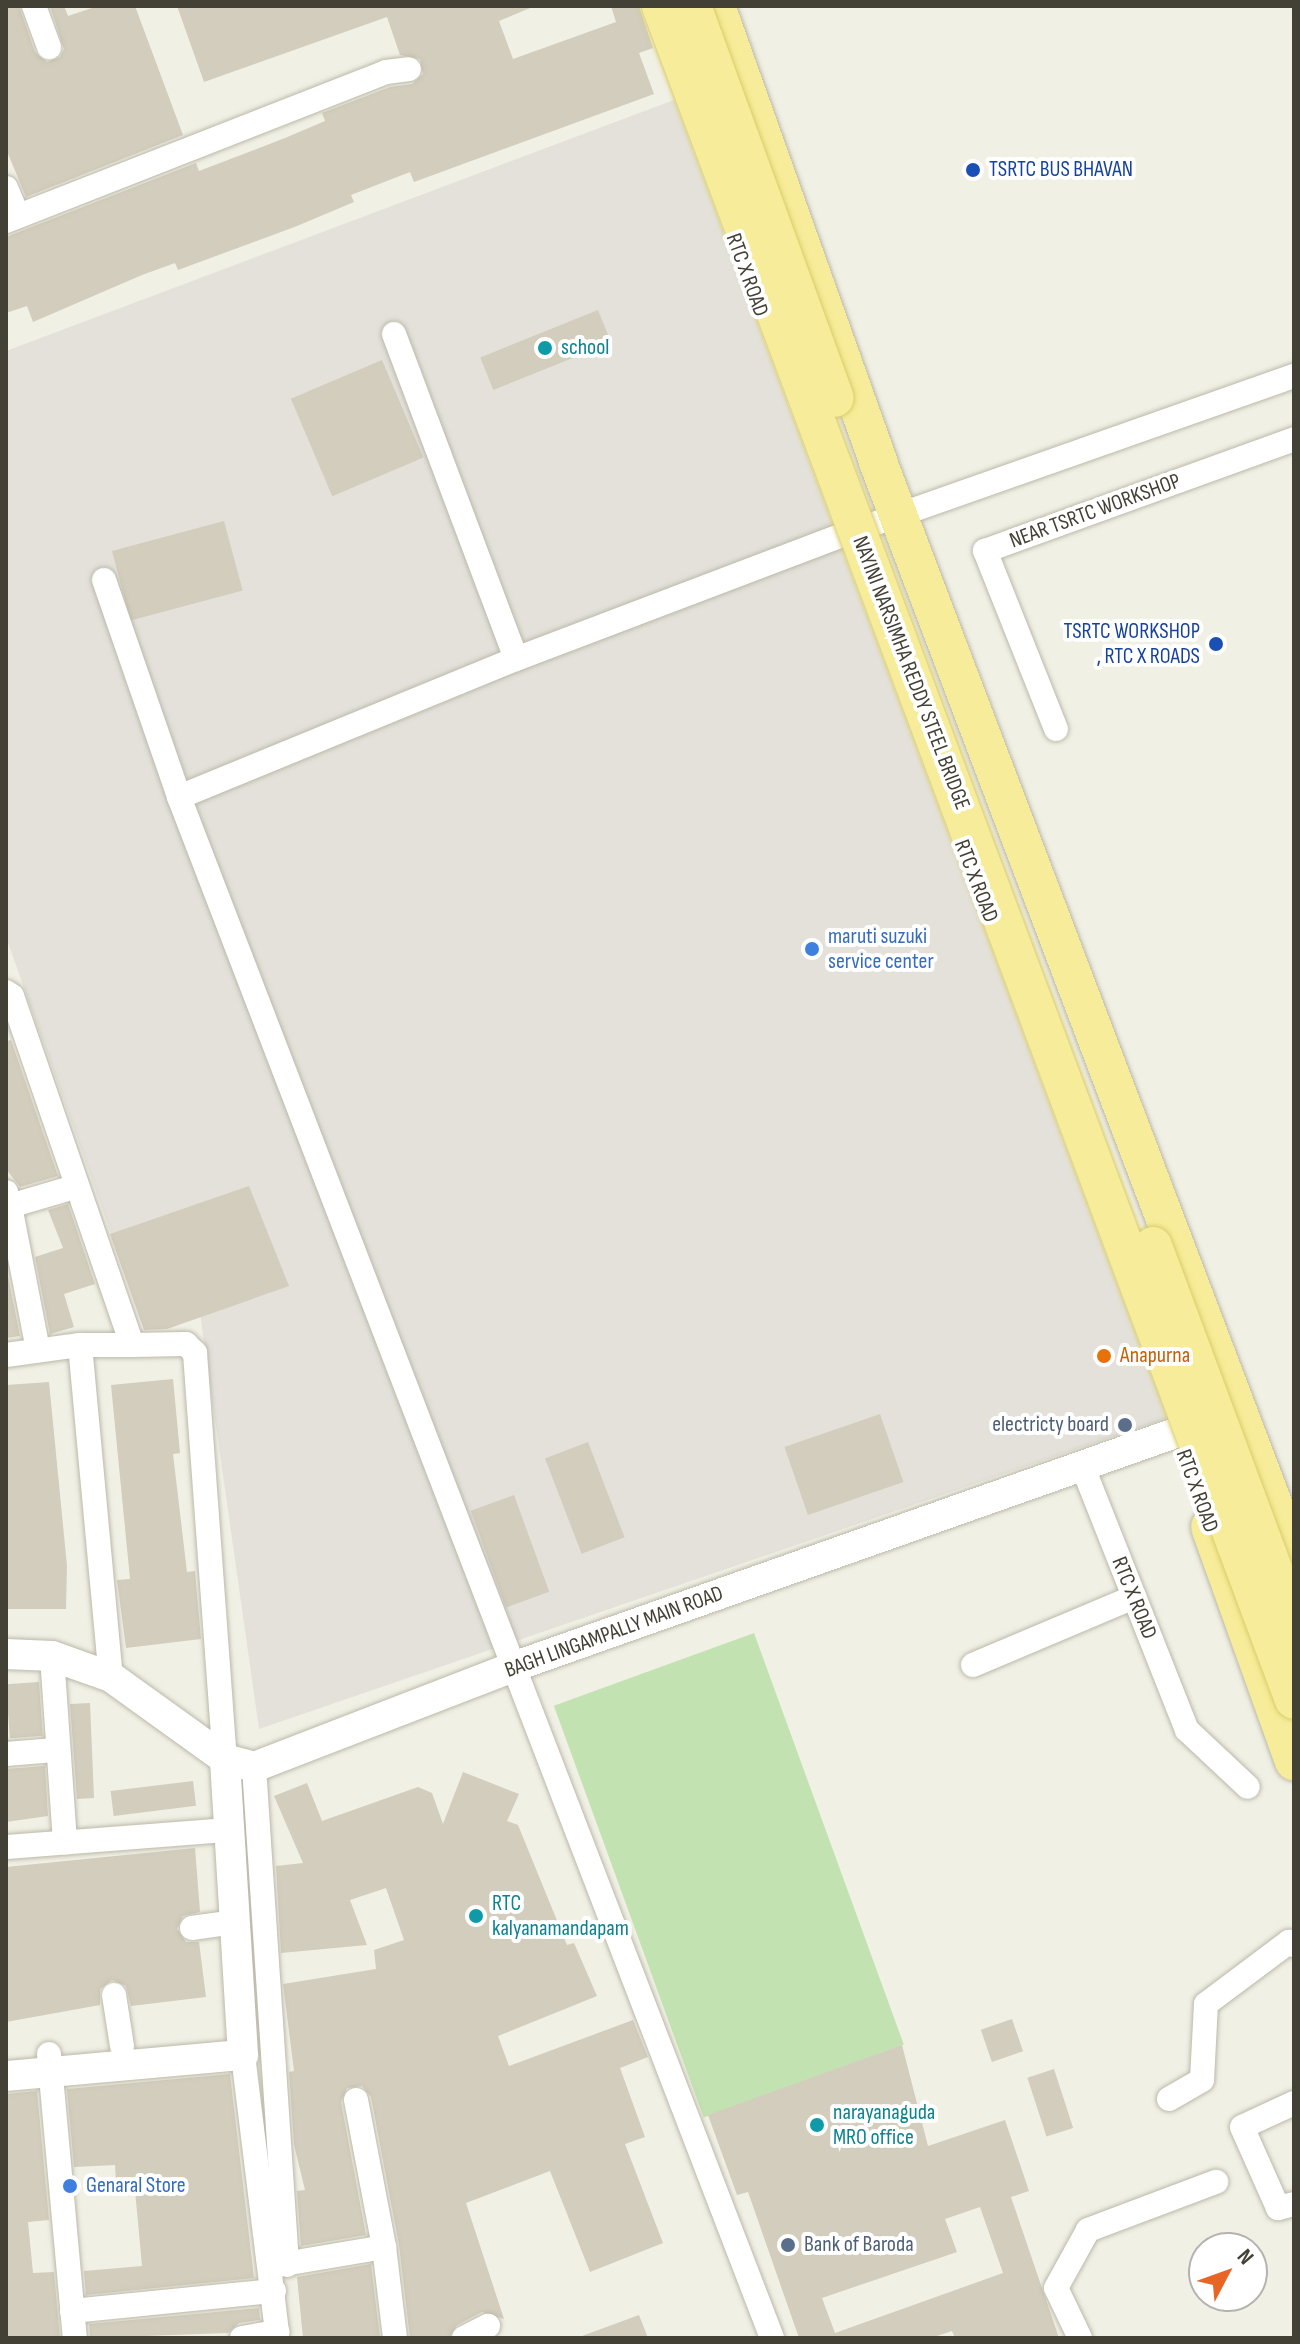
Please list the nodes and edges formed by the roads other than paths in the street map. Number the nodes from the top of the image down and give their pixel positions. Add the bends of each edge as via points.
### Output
1 (34, 6) edge
2 (646, 6) edge
3 (661, 6) edge
4 (692, 6) edge
5 (716, 6) edge
6 (49, 47) dead end
7 (409, 69) dead end
8 (6, 188) edge
9 (12, 218) edge
10 (394, 334) dead end
11 (1294, 376) edge
12 (1294, 439) edge
13 (900, 516) junction
14 (845, 534) junction
15 (104, 580) dead end
16 (516, 659) junction
17 (1056, 729) dead end
18 (179, 797) junction
19 (6, 992) edge
20 (74, 1187) junction
21 (8, 1199) edge
22 (80, 1345) junction
23 (132, 1345) junction
24 (38, 1350) junction
25 (6, 1355) edge
26 (1241, 1411) junction
27 (1176, 1432) junction
28 (1082, 1465) junction
29 (1294, 1559) edge
30 (1134, 1597) junction
31 (1294, 1626) edge
32 (6, 1654) edge
33 (52, 1656) junction
34 (973, 1665) dead end
35 (513, 1667) junction
36 (111, 1677) junction
37 (1294, 1700) edge
38 (55, 1750) junction
39 (6, 1754) edge
40 (225, 1759) junction
41 (1294, 1761) edge
42 (254, 1767) junction
43 (1248, 1787) dead end
44 (229, 1830) junction
45 (65, 1843) junction
46 (6, 1847) edge
47 (234, 1922) junction
48 (192, 1928) dead end
49 (1294, 1945) edge
50 (114, 1995) dead end
51 (242, 2044) junction
52 (122, 2046) junction
53 (6, 2058) edge
54 (49, 2063) junction
55 (6, 2076) edge
56 (1169, 2099) dead end
57 (356, 2100) dead end
58 (1294, 2103) edge
59 (1216, 2182) dead end
60 (1294, 2204) edge
61 (384, 2247) junction
62 (278, 2266) junction
63 (274, 2291) junction
64 (72, 2311) junction
65 (488, 2326) dead end
66 (75, 2338) edge
67 (242, 2338) edge
68 (395, 2338) edge
69 (464, 2338) edge
70 (772, 2338) edge
71 (1080, 2338) edge

1 - 6 street
2 - 14 main road, RTC X ROAD
3 - 37 main road, NAYINI NARSIMHA REDDY STEEL BRIDGE, bridge
4 - 31 main road, NAYINI NARSIMHA REDDY STEEL BRIDGE, bridge
5 - 13 main road
7 - 9 street via 386,72
8 - 9 street
10 - 16 street
11 - 13 street
12 - 17 street, NEAR TSRTC WORKSHOP via 985,551
13 - 14 street
13 - 26 main road via 1117,1098
14 - 16 street
14 - 27 main road, RTC X ROAD
15 - 18 street
16 - 18 street
18 - 35 street
19 - 20 street via 12,996
20 - 21 street
20 - 23 street
21 - 24 street
22 - 23 street
22 - 24 street
22 - 36 street
23 - 40 street via 186,1344 195,1353
24 - 25 street
26 - 27 street, BAGH LINGAMPALLY MAIN ROAD
26 - 29 main road
27 - 28 street, BAGH LINGAMPALLY MAIN ROAD
27 - 41 main road, RTC X ROAD
28 - 30 street, RTC X ROAD
28 - 35 street, BAGH LINGAMPALLY MAIN ROAD
30 - 34 street
30 - 43 street, RTC X ROAD via 1187,1730
32 - 33 street
33 - 36 street
33 - 38 street
35 - 42 street, BAGH LINGAMPALLY MAIN ROAD
35 - 70 street
36 - 40 street
38 - 39 street
38 - 45 street
40 - 42 street
40 - 44 street
42 - 62 street
44 - 45 street
44 - 47 street
45 - 46 street
47 - 48 street
47 - 51 street
49 - 56 street via 1289,1942 1206,2004 1202,2080
50 - 52 street
51 - 52 street
51 - 54 street
51 - 62 street
52 - 54 street
53 - 54 street
54 - 55 street
54 - 64 street
57 - 61 street
58 - 60 street via 1242,2127 1278,2208
59 - 71 street via 1088,2230 1056,2288
61 - 62 street
61 - 68 street
62 - 63 street
63 - 64 street
63 - 67 street via 277,2332
64 - 66 street
65 - 69 street

